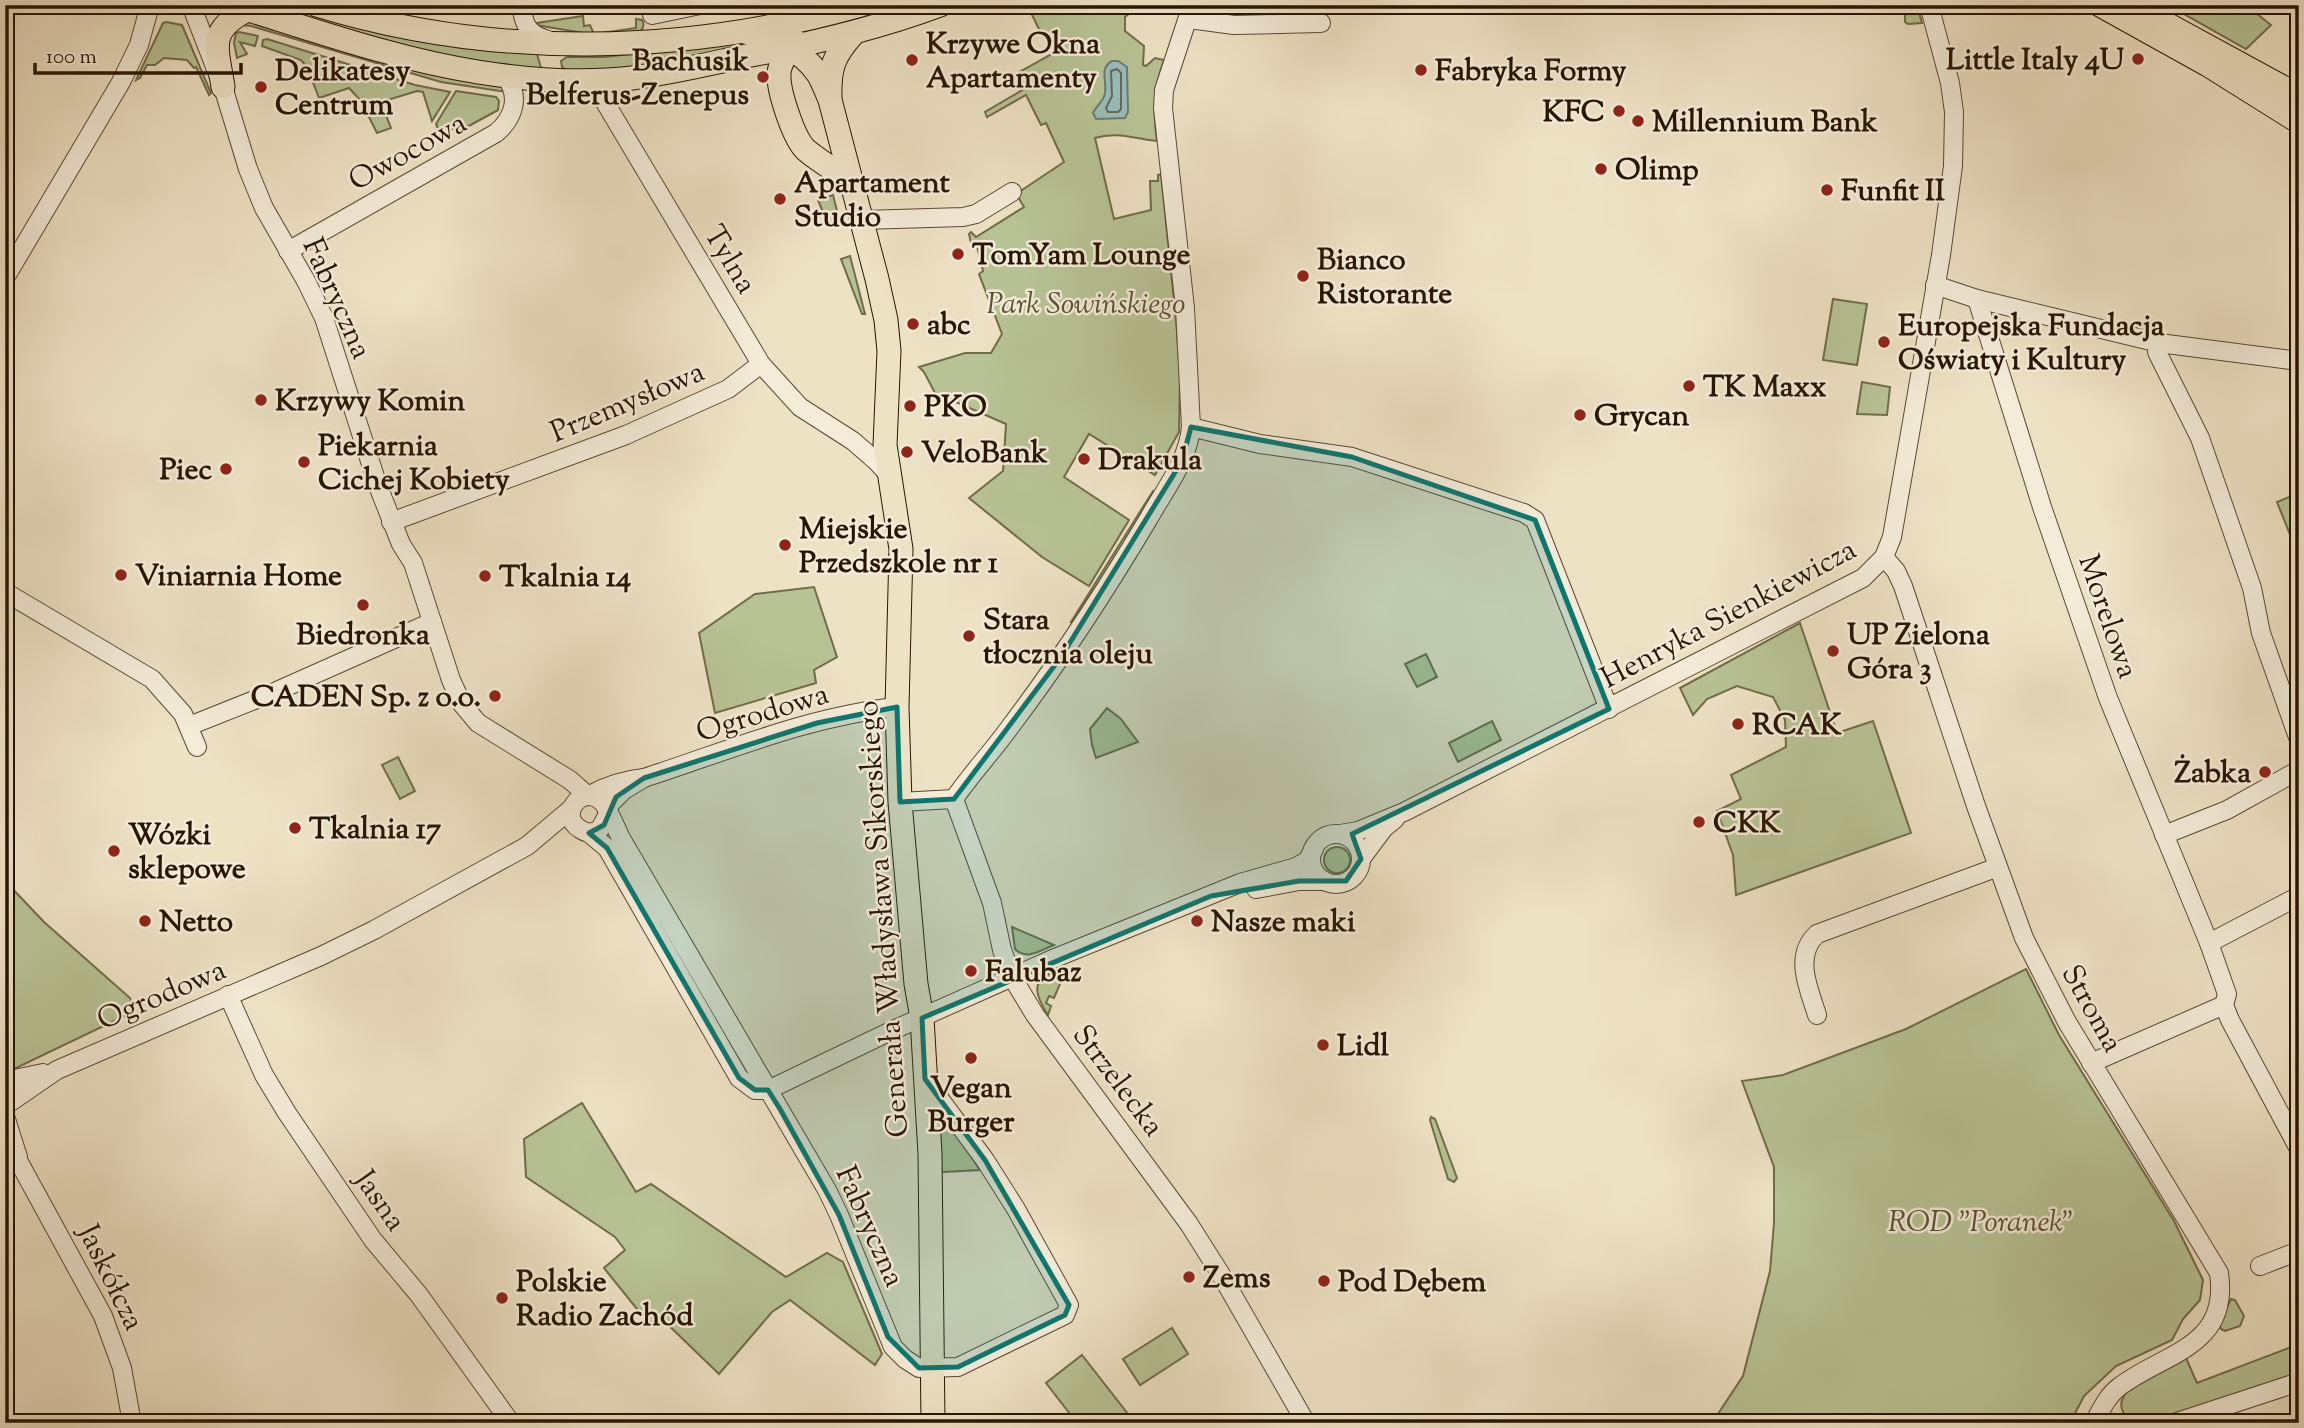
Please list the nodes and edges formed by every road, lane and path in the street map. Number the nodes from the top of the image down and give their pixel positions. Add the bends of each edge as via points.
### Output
1 (149, 5) edge
2 (191, 5) edge
3 (317, 5) edge
4 (521, 5) edge
5 (700, 5) edge
6 (861, 5) edge
7 (940, 5) edge
8 (240, 7) edge
9 (2115, 8) edge
10 (1931, 9) edge
11 (651, 10) edge
12 (1190, 12) edge
13 (816, 18) junction
14 (1321, 23) dead end
15 (745, 32) junction
16 (853, 34) junction
17 (649, 42) junction
18 (562, 44) junction
19 (790, 48) junction
20 (748, 56) junction
21 (779, 74) junction
22 (505, 76) junction
23 (558, 80) junction
24 (589, 82) junction
25 (223, 86) junction
26 (2299, 96) edge
27 (830, 100) junction
28 (2299, 122) edge
29 (853, 186) junction
30 (1012, 192) dead end
31 (862, 220) junction
32 (288, 251) junction
33 (5, 278) edge
34 (1935, 285) junction
35 (1976, 299) junction
36 (2159, 343) junction
37 (2299, 361) edge
38 (761, 364) junction
39 (1191, 427) junction
40 (886, 438) junction
41 (853, 441) junction
42 (888, 475) junction
43 (391, 522) junction
44 (1884, 557) junction
45 (5, 592) edge
46 (432, 622) junction
47 (897, 707) junction
48 (1609, 709) junction
49 (189, 726) junction
50 (2299, 740) edge
51 (197, 747) dead end
52 (2299, 770) edge
53 (645, 778) junction
54 (588, 796) junction
55 (954, 799) junction
56 (900, 802) junction
57 (571, 809) junction
58 (607, 811) junction
59 (1404, 812) junction
60 (587, 832) junction
61 (1340, 834) junction
62 (2164, 835) junction
63 (527, 846) junction
64 (1314, 849) junction
65 (1361, 859) junction
66 (1998, 867) junction
67 (1325, 881) junction
68 (1211, 896) junction
69 (2299, 896) edge
70 (2209, 943) junction
71 (1012, 977) junction
72 (228, 995) junction
73 (2224, 1005) junction
74 (1817, 1015) dead end
75 (922, 1018) junction
76 (2091, 1063) junction
77 (57, 1070) junction
78 (925, 1079) junction
79 (5, 1081) edge
80 (768, 1090) junction
81 (6, 1104) edge
82 (5, 1145) edge
83 (2299, 1149) edge
84 (20, 1164) junction
85 (2299, 1251) edge
86 (2260, 1266) dead end
87 (933, 1367) junction
88 (2299, 1382) edge
89 (2109, 1396) junction
90 (933, 1412) edge
91 (132, 1423) edge
92 (511, 1423) edge
93 (918, 1423) edge
94 (1306, 1423) edge
95 (2094, 1423) edge
96 (2110, 1423) edge
97 (2174, 1423) edge

1 - 33 street via 139,45 121,82
2 - 25 street, Fabryczna
3 - 18 main road via 421,30
4 - 18 street via 529,32
5 - 11 street
6 - 13 main road
7 - 16 main road
8 - 22 main road via 395,54
8 - 25 main road via 218,35
9 - 26 main road
9 - 28 main road
10 - 34 street, Henryka Sienkiewicza via 1954,112 1953,166
11 - 17 street
12 - 14 street via 1234,25
12 - 39 street via 1164,90 1163,108 1185,308
13 - 15 main road
13 - 19 main road
15 - 17 main road
15 - 19 main road, Generała Władysława Sikorskiego
16 - 19 main road
16 - 27 main road via 830,71
17 - 18 main road
18 - 23 main road via 552,56 552,72
19 - 20 main road
19 - 21 main road
19 - 27 main road, Generała Władysława Sikorskiego via 818,74
20 - 21 main road via 768,63
20 - 24 main road
21 - 29 main road via 799,142
22 - 23 main road
22 - 32 street, Owocowa via 512,84 514,104 505,126
23 - 24 main road
24 - 38 street, Tylna
25 - 32 street, Fabryczna via 252,179
27 - 29 main road, Generała Władysława Sikorskiego
29 - 31 main road, Generała Władysława Sikorskiego
30 - 31 street via 963,217
31 - 40 main road, Generała Władysława Sikorskiego via 886,320
32 - 43 street, Fabryczna via 324,318
34 - 35 street
34 - 44 street, Henryka Sienkiewicza via 1892,537
35 - 36 street
35 - 62 street, Morelowa via 2108,698
36 - 37 street
36 - 50 street via 2157,352 2200,438
38 - 41 street, Tylna via 800,407
38 - 43 street, Przemysłowa via 728,389 626,435
39 - 48 street via 1260,444 1352,457 1535,520
39 - 55 street via 1182,461 1061,657
40 - 41 street
40 - 42 main road, Generała Władysława Sikorskiego
41 - 42 street, Tylna
42 - 47 main road, Generała Władysława Sikorskiego via 901,549
43 - 46 street, Fabryczna via 412,563
44 - 48 street, Henryka Sienkiewicza via 1863,578
44 - 66 street, Stroma via 1903,586
45 - 49 street via 152,679
46 - 49 street
46 - 54 street, Fabryczna via 451,680 478,723
47 - 53 street, Ogrodowa via 808,726
47 - 56 main road, Generała Władysława Sikorskiego
48 - 59 street, Henryka Sienkiewicza
49 - 51 street
52 - 62 street via 2227,810
53 - 54 street, Ogrodowa via 615,783
53 - 58 street, Ogrodowa via 624,790
54 - 57 street via 578,799
54 - 58 street via 599,799
55 - 56 street
55 - 71 street, Strzelecka via 990,894
56 - 75 main road, Generała Władysława Sikorskiego
57 - 60 street via 574,826
57 - 63 street
58 - 60 street via 600,829
58 - 80 street, Fabryczna
59 - 61 street, Henryka Sienkiewicza
59 - 65 street, Henryka Sienkiewicza via 1384,828
60 - 63 street
60 - 80 street via 607,848 739,1078 755,1090
61 - 64 street via 1327,836
61 - 65 street via 1353,840
62 - 70 street, Morelowa
63 - 72 street, Ogrodowa via 321,956
64 - 67 street via 1312,863
64 - 68 street via 1307,861 1296,867
65 - 67 street via 1356,874 1346,881
66 - 74 street via 1817,934 1805,954 1804,968
66 - 76 street, Stroma via 2036,965
67 - 68 street
68 - 71 street
69 - 70 street
70 - 73 street, Morelowa via 2227,994
71 - 75 street
71 - 94 street, Strzelecka via 1196,1234
72 - 77 street, Ogrodowa
72 - 92 street, Jasna via 264,1075 287,1113 373,1240 419,1295
73 - 76 street
73 - 83 street, Morelowa
75 - 78 main road, Generała Władysława Sikorskiego
75 - 80 street
76 - 89 street, Stroma via 2203,1243 2221,1285 2220,1305 2193,1344
77 - 79 street, Ogrodowa
77 - 81 street, Ogrodowa
78 - 87 main road, Generała Władysława Sikorskiego via 932,1203
78 - 87 street via 989,1166 1069,1305 1065,1315 958,1367
80 - 87 street, Fabryczna via 839,1215 893,1347 919,1368
81 - 84 street, Jaskółcza
82 - 84 street, Jaskółcza
84 - 91 street, Jaskółcza via 103,1316 122,1368
85 - 86 street
87 - 90 main road, Generała Władysława Sikorskiego
88 - 97 street
89 - 95 street, Stroma
89 - 96 street
90 - 93 street

